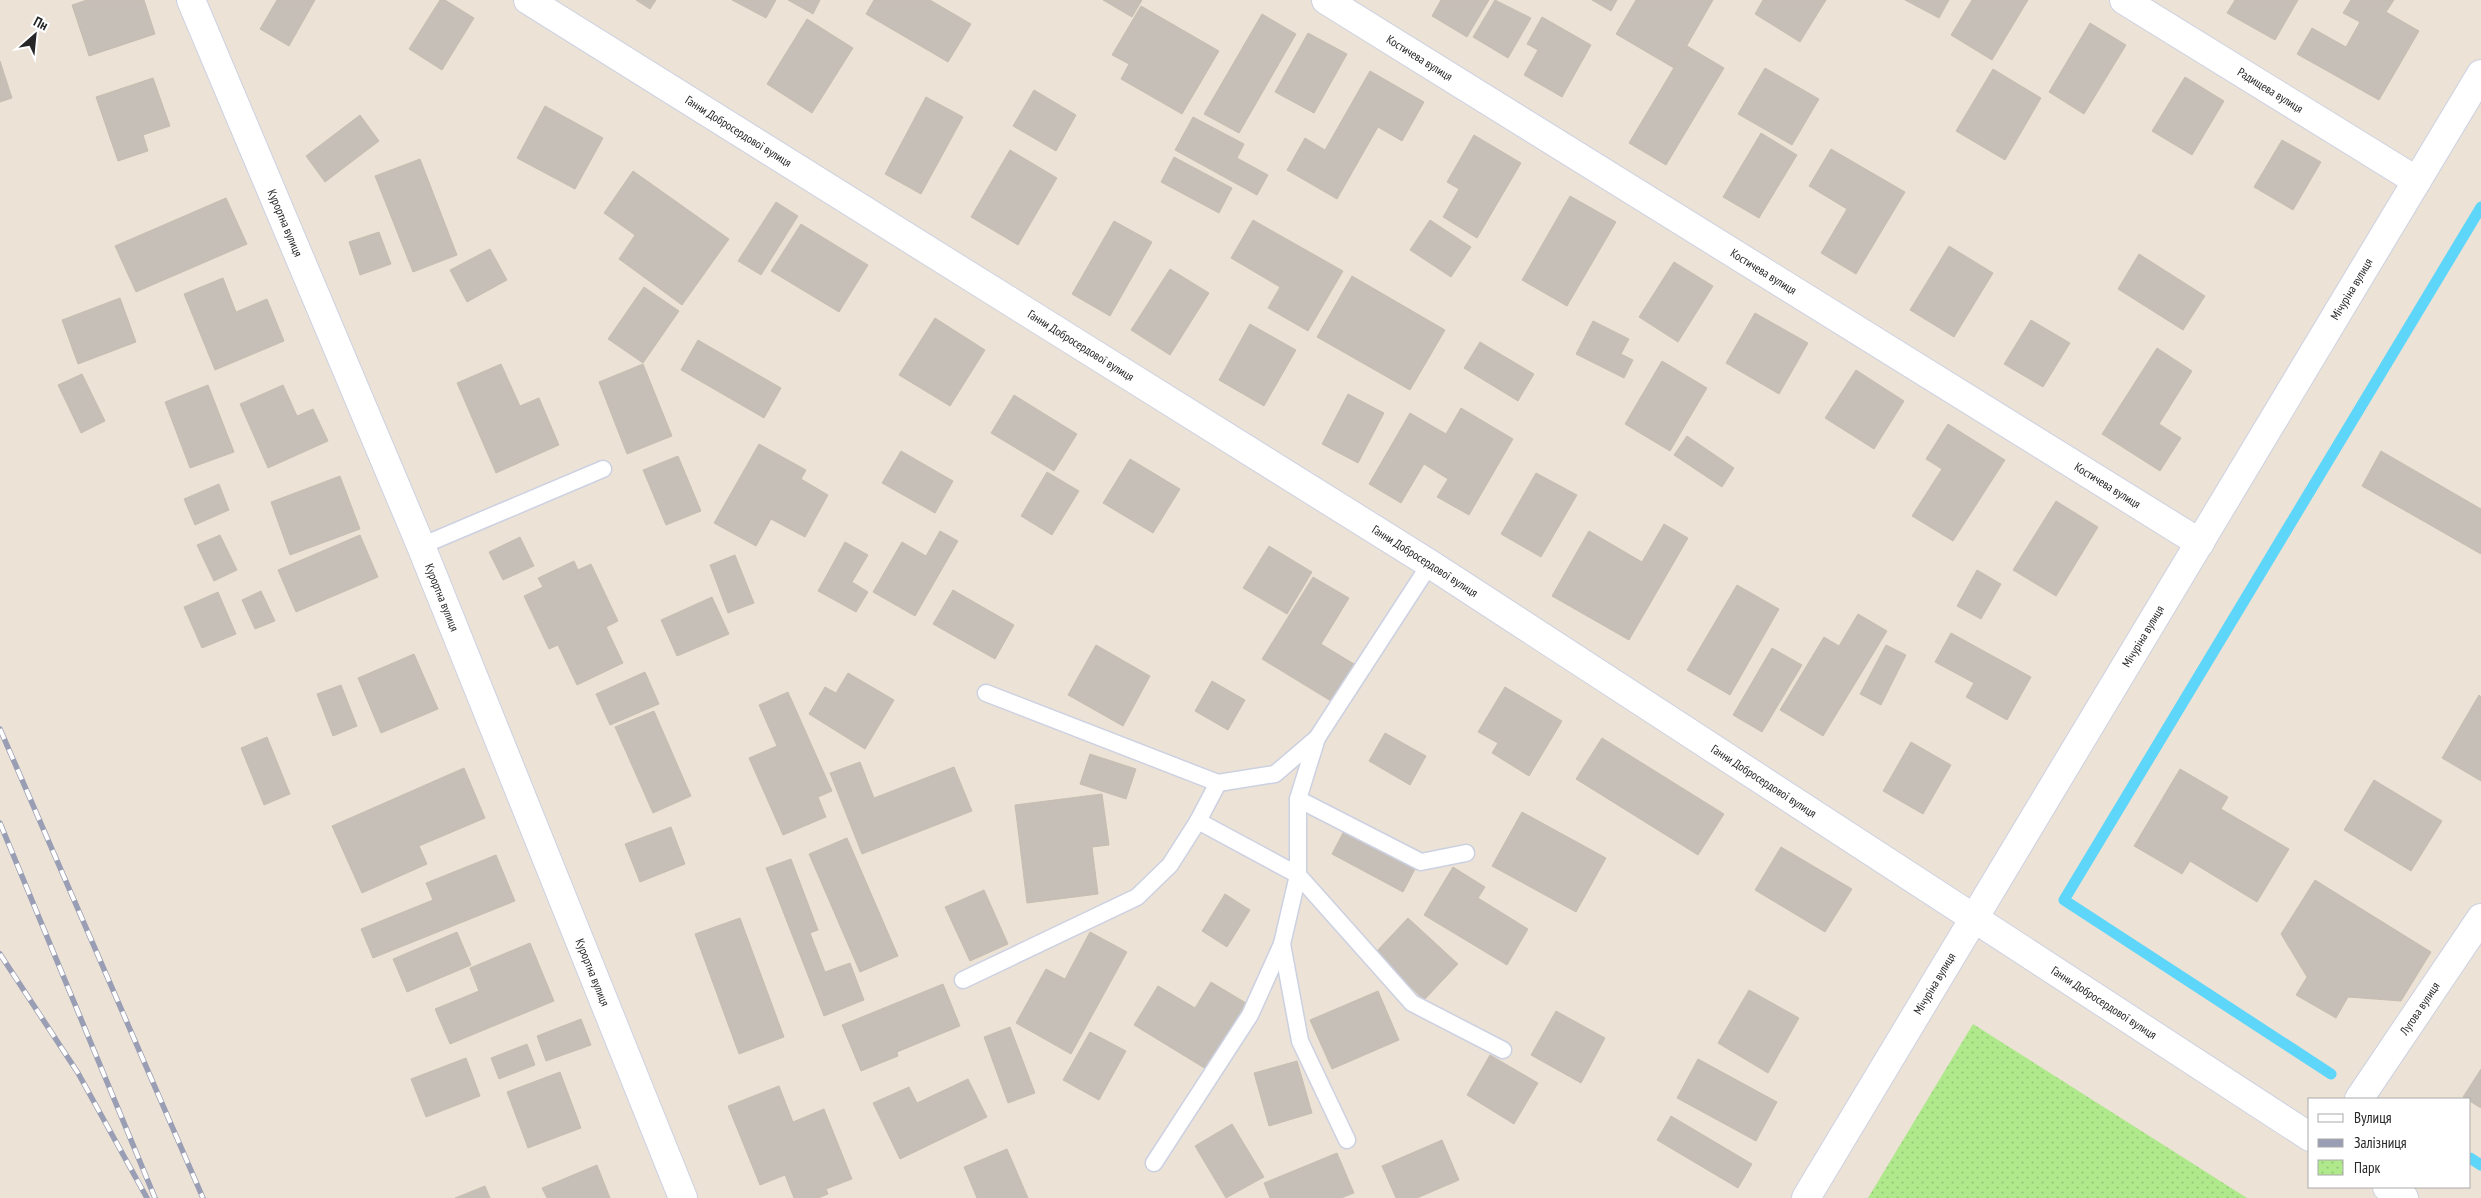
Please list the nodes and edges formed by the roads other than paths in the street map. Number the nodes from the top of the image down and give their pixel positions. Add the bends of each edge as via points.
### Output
1 (191, 0) edge
2 (528, 0) edge
3 (1326, 0) edge
4 (2124, 0) edge
5 (2481, 74) edge
6 (2417, 181) junction
7 (603, 469) dead end
8 (2200, 543) junction
9 (421, 546) junction
10 (1430, 564) junction
11 (986, 693) dead end
12 (1317, 738) junction
13 (1218, 783) junction
14 (1298, 799) junction
15 (1198, 822) junction
16 (1466, 853) dead end
17 (1298, 875) junction
18 (2481, 918) edge
19 (1973, 919) junction
20 (1282, 944) junction
21 (963, 980) dead end
22 (1503, 1050) dead end
23 (2360, 1098) edge
24 (2308, 1136) edge
25 (1347, 1140) dead end
26 (1154, 1163) dead end
27 (2389, 1188) edge
28 (683, 1198) edge
29 (1806, 1198) edge
30 (2404, 1198) edge

1 - 9 street, Курортна вулиця
2 - 10 street, Ганни Добросердової вулиця
3 - 8 street, Костичева вулиця
4 - 6 street, Радищева вулиця
5 - 6 street, Мічуріна вулиця
6 - 8 street, Мічуріна вулиця
7 - 9 lane
8 - 19 street, Мічуріна вулиця
9 - 28 street, Курортна вулиця
10 - 12 lane
10 - 19 street, Ганни Добросердової вулиця
11 - 13 lane
12 - 13 lane via 1275,774
12 - 14 lane
13 - 15 lane
14 - 16 lane via 1421,862
14 - 17 lane
15 - 17 lane
15 - 21 lane via 1170,865 1137,897
17 - 20 lane
17 - 22 lane via 1412,1003
18 - 23 street, Лугова вулиця
19 - 24 street, Ганни Добросердової вулиця
19 - 29 street, Мічуріна вулиця
20 - 25 lane via 1300,1041
20 - 26 lane via 1250,1014
27 - 30 street

